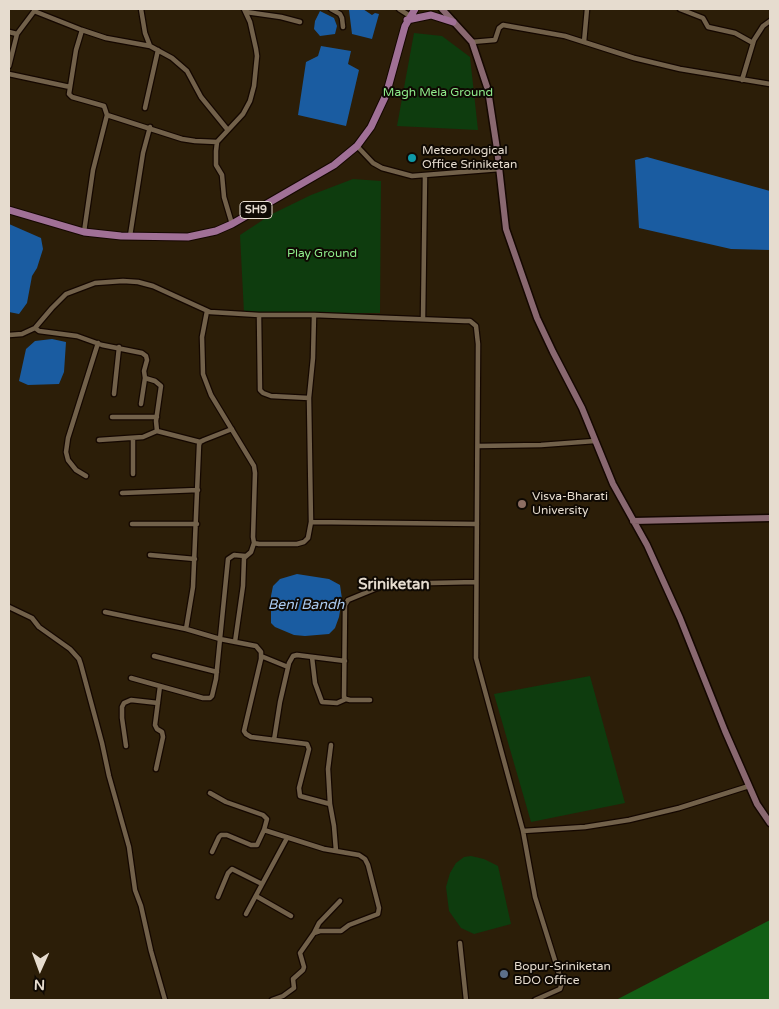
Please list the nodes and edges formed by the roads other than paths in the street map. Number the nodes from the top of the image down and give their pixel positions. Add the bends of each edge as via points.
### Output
1 (141, 9) edge
2 (331, 9) edge
3 (399, 9) edge
4 (415, 9) edge
5 (442, 9) edge
6 (587, 9) edge
7 (680, 9) edge
8 (35, 10) edge
9 (245, 11) edge
10 (409, 18) junction
11 (770, 21) edge
12 (300, 22) dead end
13 (452, 22) junction
14 (342, 26) dead end
15 (82, 30) junction
16 (9, 32) edge
17 (17, 34) junction
18 (472, 42) junction
19 (584, 42) junction
20 (753, 43) junction
21 (150, 46) junction
22 (158, 50) junction
23 (9, 66) edge
24 (9, 74) edge
25 (742, 80) junction
26 (770, 84) edge
27 (70, 86) junction
28 (145, 108) dead end
29 (107, 115) junction
30 (150, 127) junction
31 (227, 130) junction
32 (217, 142) junction
33 (357, 146) junction
34 (500, 169) junction
35 (425, 175) junction
36 (9, 210) edge
37 (232, 224) junction
38 (84, 232) junction
39 (130, 236) junction
40 (207, 311) junction
41 (259, 315) junction
42 (314, 316) junction
43 (423, 319) junction
44 (35, 328) junction
45 (9, 335) edge
46 (98, 343) junction
47 (119, 348) junction
48 (145, 378) junction
49 (114, 394) dead end
50 (309, 398) junction
51 (141, 404) dead end
52 (112, 417) dead end
53 (156, 418) junction
54 (232, 429) junction
55 (157, 430) junction
56 (133, 438) junction
57 (99, 440) dead end
58 (596, 441) junction
59 (200, 442) junction
60 (478, 446) junction
61 (133, 474) dead end
62 (86, 476) dead end
63 (198, 490) junction
64 (122, 493) dead end
65 (770, 518) edge
66 (634, 521) junction
67 (311, 522) junction
68 (132, 524) dead end
69 (196, 524) junction
70 (477, 524) junction
71 (254, 542) junction
72 (150, 555) dead end
73 (245, 556) junction
74 (194, 559) junction
75 (476, 582) junction
76 (9, 607) edge
77 (105, 612) dead end
78 (186, 629) junction
79 (220, 639) junction
80 (235, 642) junction
81 (154, 656) dead end
82 (261, 656) junction
83 (312, 657) junction
84 (345, 661) junction
85 (288, 667) junction
86 (216, 672) junction
87 (131, 678) dead end
88 (160, 686) junction
89 (346, 699) junction
90 (370, 700) dead end
91 (158, 703) junction
92 (274, 740) junction
93 (331, 745) dead end
94 (126, 746) dead end
95 (156, 770) dead end
96 (750, 786) junction
97 (210, 793) dead end
98 (330, 804) junction
99 (770, 823) edge
100 (264, 830) junction
101 (523, 831) junction
102 (287, 838) junction
103 (336, 851) junction
104 (212, 852) dead end
105 (262, 884) junction
106 (256, 896) junction
107 (218, 897) dead end
108 (340, 901) dead end
109 (246, 914) dead end
110 (291, 916) dead end
111 (314, 933) junction
112 (460, 943) dead end
113 (166, 1000) edge
114 (272, 1000) edge
115 (466, 1000) edge
116 (535, 1000) edge

1 - 21 street
2 - 14 street via 340,14
3 - 10 street
4 - 10 main road, SH9
5 - 13 main road
6 - 19 street
7 - 20 street via 703,18 708,27 735,33
8 - 15 street
8 - 17 street
9 - 12 street
9 - 31 street via 257,56 254,86 243,114
10 - 13 main road via 431,15
10 - 33 main road, SH9 via 386,95 371,127
11 - 20 street via 759,30
13 - 18 main road
15 - 21 street
15 - 27 street
16 - 17 street
17 - 23 street
18 - 19 street via 495,40 503,25
18 - 34 main road via 488,90
19 - 25 street via 634,58
20 - 25 street
21 - 22 street
22 - 28 street
22 - 31 street via 187,70 201,98
24 - 27 street
25 - 26 street
27 - 29 street via 71,96 104,106
29 - 30 street
29 - 38 street via 92,170
30 - 32 street via 182,139
30 - 39 street
31 - 32 street
32 - 37 street via 216,165 222,173
33 - 35 street via 382,168 412,176
33 - 37 main road, SH9 via 334,165
34 - 35 street
34 - 58 main road via 506,229 537,318
35 - 43 street
36 - 38 main road, SH9
37 - 39 main road, SH9 via 188,237
38 - 39 main road, SH9
40 - 41 street
40 - 44 street via 138,282 95,283 66,294
40 - 54 street via 202,337 203,374 211,395
41 - 42 street
41 - 50 street via 260,390 270,396
42 - 43 street
42 - 50 street
43 - 60 street via 466,321 476,328
44 - 45 street
44 - 46 street via 39,332 77,336
46 - 47 street
46 - 62 street via 66,452 76,470
47 - 48 street via 135,350 146,356
47 - 49 street
48 - 51 street
48 - 53 street via 161,386
50 - 67 street
52 - 53 street
53 - 55 street
54 - 59 street
54 - 71 street via 254,466
55 - 56 street
55 - 59 street
56 - 57 street
56 - 61 street
58 - 60 street
58 - 66 main road via 613,484
59 - 63 street
60 - 70 street
63 - 64 street
63 - 69 street
65 - 66 main road
66 - 96 main road via 680,618
67 - 70 street
67 - 71 street via 304,542
68 - 69 street
69 - 74 street
70 - 75 street
71 - 73 street via 251,552
72 - 74 street
73 - 79 street via 234,555 228,559
73 - 80 street
74 - 78 street
75 - 84 street via 387,584 352,597 345,605
75 - 101 street via 476,658
76 - 113 street via 32,618 79,659 129,847 135,890
77 - 78 street
78 - 79 street
79 - 80 street
79 - 86 street
80 - 82 street via 256,646
81 - 86 street
82 - 85 street
82 - 92 street via 244,731 251,737
83 - 84 street
83 - 85 street via 293,656
83 - 89 street via 315,683 322,702 337,703
84 - 89 street via 343,692
85 - 92 street
86 - 88 street via 214,693 210,698
87 - 88 street
88 - 91 street
89 - 90 street
91 - 94 street via 131,700 124,703 122,718
91 - 95 street via 155,727 164,737
92 - 98 street via 307,744 309,750 299,788 300,796
93 - 98 street via 328,769
96 - 99 main road
96 - 101 street via 629,820
97 - 100 street via 263,815 267,819
98 - 103 street
100 - 102 street
100 - 104 street via 255,846 221,835
101 - 116 street via 535,897 562,983 560,989
102 - 103 street
102 - 105 street
103 - 111 street via 355,853 365,859 380,912 341,931
105 - 106 street
105 - 107 street via 231,869
106 - 109 street
106 - 110 street
108 - 111 street
111 - 114 street via 300,954 304,967 293,979 294,988
112 - 115 street

